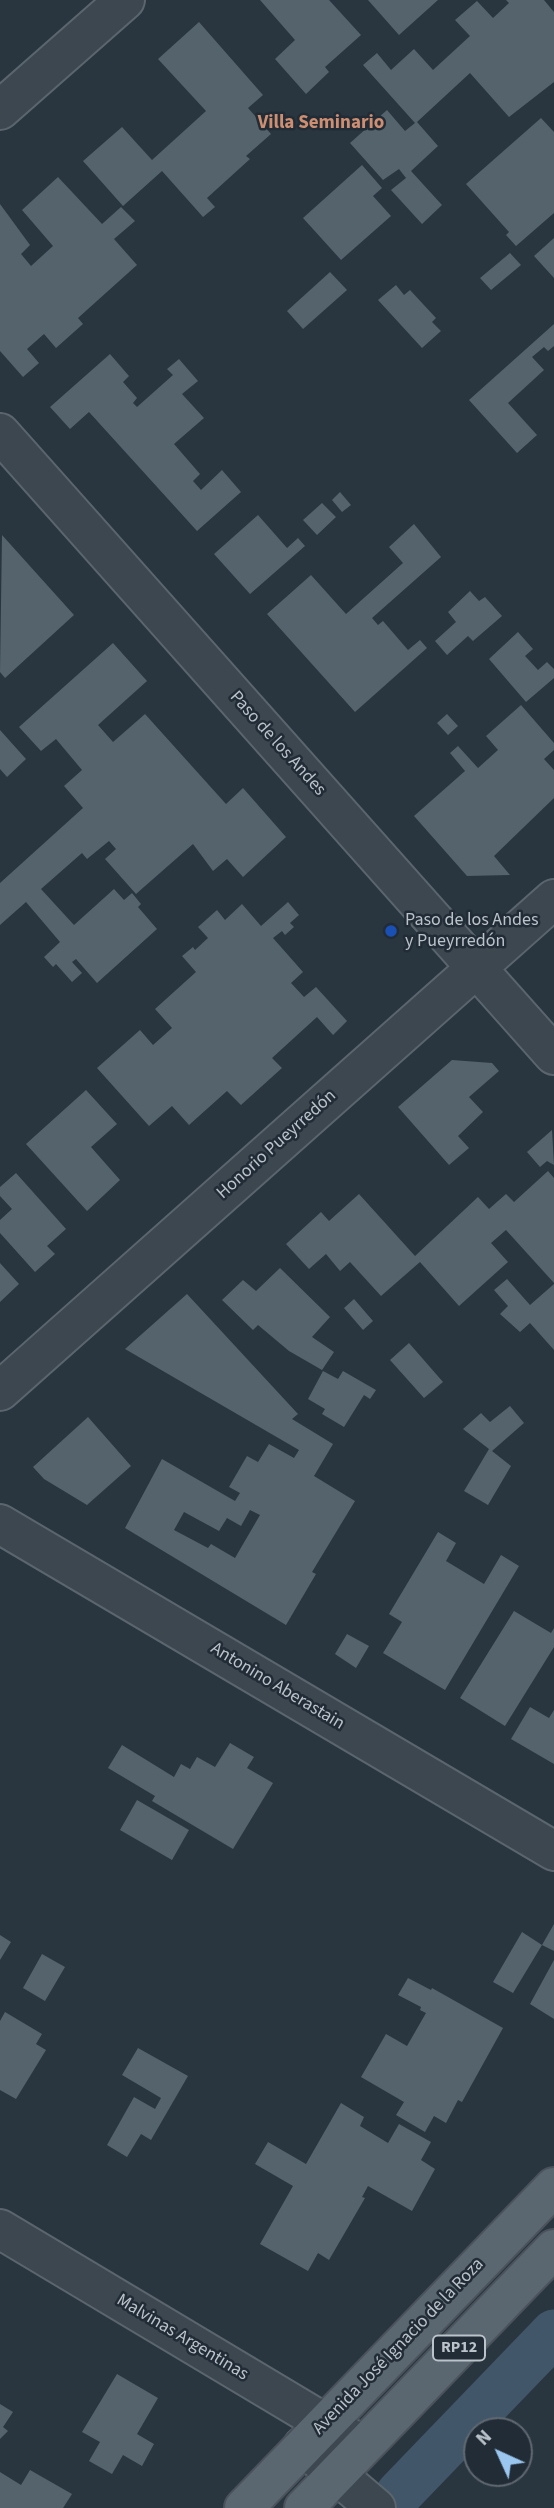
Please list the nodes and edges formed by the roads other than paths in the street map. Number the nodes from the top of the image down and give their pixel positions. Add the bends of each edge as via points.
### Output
1 (125, 0) edge
2 (0, 110) edge
3 (0, 433) edge
4 (554, 899) edge
5 (476, 968) junction
6 (554, 1055) edge
7 (0, 1391) edge
8 (0, 1524) edge
9 (554, 1851) edge
10 (554, 2187) edge
11 (0, 2229) edge
12 (554, 2249) edge
13 (315, 2434) junction
14 (363, 2446) junction
15 (337, 2474) junction
16 (255, 2496) edge
17 (296, 2508) edge
18 (303, 2508) edge
19 (376, 2508) edge

1 - 2 street
3 - 5 street, Paso de los Andes
4 - 5 street, Honorio Pueyrredón
5 - 6 street, Paso de los Andes
5 - 7 street, Honorio Pueyrredón
8 - 9 street, Antonino Aberastain
10 - 13 main road, Avenida José Ignacio de la Roza / RP12
11 - 13 street, Malvinas Argentinas
12 - 14 main road, RP12
13 - 14 street, Malvinas Argentinas
13 - 15 street, Malvinas Argentinas
13 - 16 main road, Avenida José Ignacio de la Roza / RP12
14 - 15 main road, RP12
15 - 18 main road, RP12
15 - 19 street, Malvinas Argentinas
16 - 17 street

